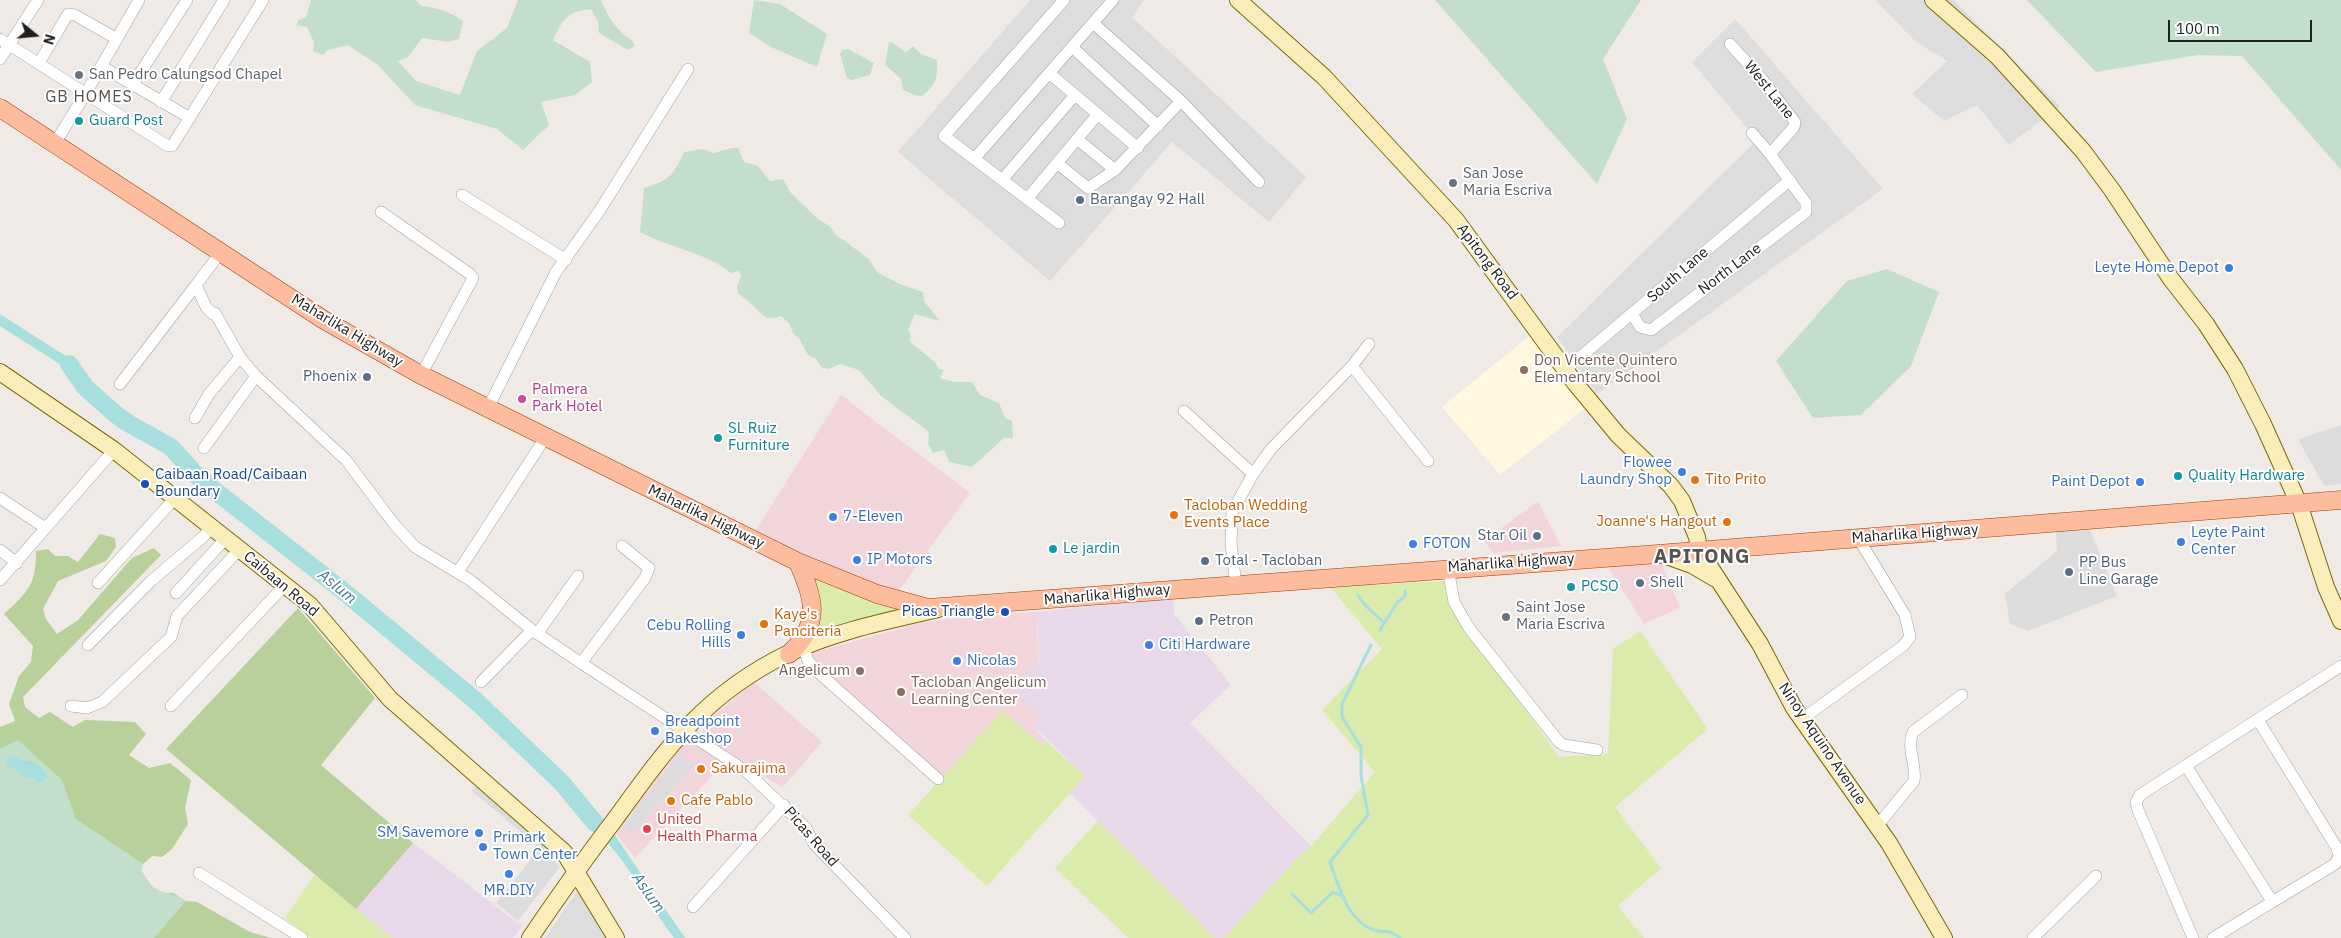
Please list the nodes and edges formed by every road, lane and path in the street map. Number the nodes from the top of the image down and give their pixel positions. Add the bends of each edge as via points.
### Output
1 (38, 0) edge
2 (139, 0) edge
3 (187, 0) edge
4 (224, 0) edge
5 (263, 0) edge
6 (1064, 0) edge
7 (1113, 0) edge
8 (1238, 0) edge
9 (1933, 0) edge
10 (1093, 23) junction
11 (117, 39) junction
12 (4, 42) edge
13 (1730, 44) dead end
14 (1072, 47) junction
15 (0, 59) edge
16 (39, 63) junction
17 (101, 66) junction
18 (688, 68) dead end
19 (1049, 73) junction
20 (133, 84) junction
21 (86, 93) junction
22 (1074, 95) junction
23 (1181, 101) junction
24 (161, 102) junction
25 (0, 108) edge
26 (1098, 114) junction
27 (190, 118) junction
28 (1158, 126) junction
29 (1752, 133) dead end
30 (1077, 139) junction
31 (54, 142) junction
32 (1138, 148) junction
33 (1770, 154) junction
34 (974, 159) junction
35 (1057, 163) junction
36 (1115, 170) junction
37 (1002, 180) junction
38 (1790, 180) junction
39 (1259, 182) dead end
40 (462, 195) dead end
41 (1027, 199) junction
42 (381, 212) dead end
43 (1059, 223) dead end
44 (222, 252) junction
45 (566, 260) junction
46 (196, 285) junction
47 (1633, 314) junction
48 (1369, 344) dead end
49 (240, 357) junction
50 (1352, 366) junction
51 (1566, 369) junction
52 (0, 372) edge
53 (421, 375) junction
54 (256, 376) junction
55 (120, 384) dead end
56 (487, 410) junction
57 (1184, 411) dead end
58 (195, 418) dead end
59 (545, 438) junction
60 (204, 448) dead end
61 (114, 450) junction
62 (1428, 461) dead end
63 (1253, 474) junction
64 (0, 498) edge
65 (175, 498) junction
66 (2341, 500) edge
67 (2299, 504) junction
68 (44, 527) junction
69 (211, 527) junction
70 (226, 538) junction
71 (1858, 538) junction
72 (622, 546) dead end
73 (240, 549) junction
74 (0, 550) edge
75 (1699, 550) junction
76 (1658, 554) junction
77 (798, 562) junction
78 (17, 563) junction
79 (1448, 568) junction
80 (458, 572) junction
81 (578, 576) dead end
82 (0, 580) edge
83 (98, 583) dead end
84 (1722, 583) junction
85 (285, 585) junction
86 (1236, 585) junction
87 (176, 593) dead end
88 (943, 608) junction
89 (2341, 621) edge
90 (535, 632) junction
91 (88, 645) dead end
92 (796, 650) junction
93 (581, 663) junction
94 (2341, 666) edge
95 (481, 682) dead end
96 (1962, 695) dead end
97 (71, 706) dead end
98 (171, 706) dead end
99 (1802, 719) junction
100 (2258, 720) junction
101 (683, 730) junction
102 (1597, 750) dead end
103 (2186, 766) junction
104 (938, 779) dead end
105 (784, 805) junction
106 (1877, 826) junction
107 (576, 872) junction
108 (199, 873) dead end
109 (2096, 876) dead end
110 (2272, 901) junction
111 (693, 907) dead end
112 (302, 938) edge
113 (530, 938) edge
114 (616, 938) edge
115 (905, 938) edge
116 (1944, 938) edge
117 (2033, 938) edge
118 (2193, 938) edge
119 (2213, 938) edge

1 - 12 street
2 - 11 street
3 - 20 street
4 - 24 street
5 - 27 street
6 - 34 street via 944,136
7 - 10 street
8 - 51 street, Apitong Road via 1324,77 1456,220
9 - 67 street via 1997,56 2082,151 2112,190 2235,369
10 - 14 street
10 - 23 street
11 - 16 street via 68,14
11 - 17 street
12 - 15 street
12 - 16 street
13 - 33 street, West Lane via 1795,122
14 - 19 street
14 - 28 street
16 - 21 street
17 - 20 street
17 - 21 street
18 - 45 street
19 - 22 street
19 - 34 street
20 - 24 street
21 - 27 street via 168,146 174,144
21 - 31 street
22 - 26 street
22 - 37 street
23 - 28 street
23 - 39 street
24 - 27 street
25 - 31 main road, Maharlika Highway
26 - 30 street
26 - 32 street
28 - 32 street
29 - 33 street
30 - 35 street
30 - 36 street
31 - 44 main road, Maharlika Highway
32 - 36 street
33 - 38 street
34 - 37 street
35 - 36 street via 1088,188
35 - 41 street
37 - 41 street
38 - 47 street, South Lane
38 - 47 street, North Lane via 1806,203 1806,212 1651,330 1640,327
40 - 45 street
41 - 43 street
42 - 53 street via 472,278
44 - 46 street
44 - 53 main road, Maharlika Highway via 324,320
45 - 56 street via 556,272
46 - 49 street, Picas Road via 206,307 215,313
46 - 55 street
47 - 51 street, South Lane
48 - 50 street
49 - 54 street, Picas Road
49 - 58 street via 209,394
50 - 62 street
50 - 63 street via 1271,449
51 - 75 street, Apitong Road via 1618,435 1671,486 1682,501
52 - 61 street, Caibaan Road
53 - 56 main road, Maharlika Highway
54 - 60 street
54 - 80 street, Picas Road via 346,460 415,547
56 - 59 main road, Maharlika Highway
57 - 63 street
59 - 77 main road, Maharlika Highway
59 - 80 street
61 - 65 street, Caibaan Road
61 - 68 street
63 - 86 street via 1232,512 1231,544
64 - 68 street
65 - 69 street, Caibaan Road
65 - 83 street
66 - 67 main road, Maharlika Highway
67 - 71 main road, Maharlika Highway
67 - 89 street via 2326,587
68 - 78 street
69 - 70 street, Caibaan Road
69 - 91 street via 151,581
70 - 73 street, Caibaan Road
70 - 87 street
71 - 75 main road, Maharlika Highway
71 - 99 street via 1905,615 1910,637 1903,646
72 - 93 street via 649,568
73 - 85 street, Caibaan Road
73 - 97 street via 183,608 174,623 171,637 102,702 87,708
74 - 78 street
75 - 76 main road, Maharlika Highway
75 - 84 street, Ninoy Aquino Avenue
76 - 79 main road, Maharlika Highway
76 - 84 street via 1692,565
77 - 88 main road, Maharlika Highway via 896,601
77 - 92 main road via 810,592 813,612
78 - 82 street
79 - 86 main road, Maharlika Highway
79 - 102 street via 1454,602 1469,628 1559,742
80 - 90 street, Picas Road
81 - 90 street
84 - 99 street, Ninoy Aquino Avenue
85 - 98 street
85 - 107 street, Caibaan Road via 310,605 390,700 564,852
86 - 88 main road, Maharlika Highway
88 - 92 street via 874,624
90 - 93 street, Picas Road
90 - 95 street
92 - 101 street via 724,692
92 - 104 street
93 - 101 street, Picas Road
94 - 100 street
96 - 106 street via 1913,732 1910,739 1916,772 1914,781
99 - 106 street, Ninoy Aquino Avenue
100 - 103 street
100 - 110 street via 2337,848 2339,857 2335,864
101 - 105 street, Picas Road via 746,771
101 - 107 street
103 - 110 street
103 - 118 street via 2140,795 2136,802
105 - 111 street
105 - 115 street, Picas Road via 806,828 814,844
106 - 116 street, Ninoy Aquino Avenue
107 - 113 street
107 - 114 street, Caibaan Road
108 - 112 street
109 - 117 street
110 - 119 street

